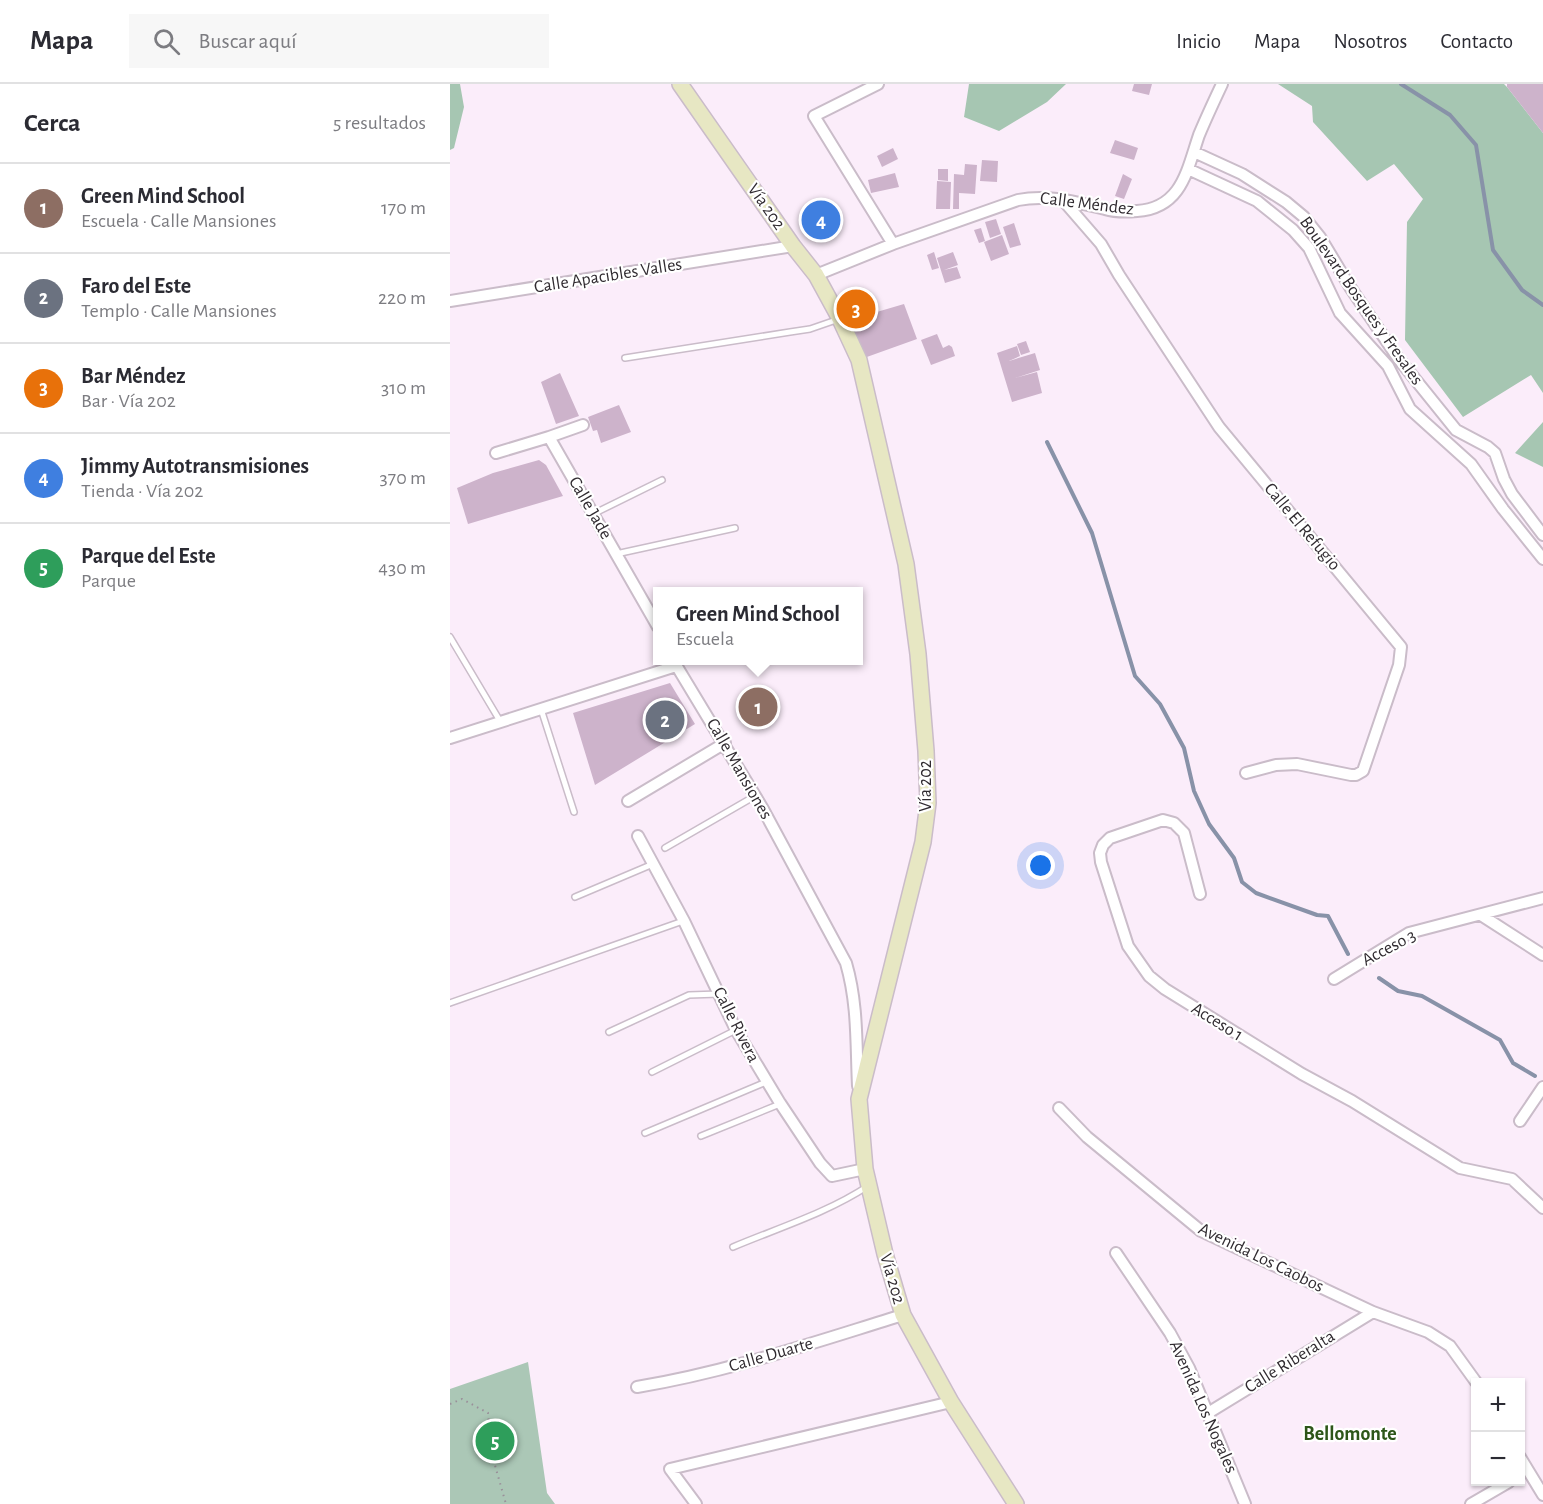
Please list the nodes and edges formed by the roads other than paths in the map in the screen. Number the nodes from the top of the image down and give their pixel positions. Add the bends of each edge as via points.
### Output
1 (680, 84) edge
2 (878, 84) edge
3 (1222, 84) edge
4 (1194, 152) junction
5 (1188, 169) junction
6 (1062, 199) junction
7 (893, 244) junction
8 (793, 246) junction
9 (816, 275) junction
10 (450, 301) edge
11 (840, 319) junction
12 (625, 358) dead end
13 (583, 424) dead end
14 (549, 437) junction
15 (496, 453) dead end
16 (662, 480) dead end
17 (593, 514) junction
18 (735, 528) dead end
19 (1543, 535) edge
20 (616, 554) junction
21 (1543, 559) edge
22 (653, 620) edge
23 (450, 637) edge
24 (668, 665) edge
25 (675, 665) edge
26 (541, 709) junction
27 (500, 721) junction
28 (450, 738) edge
29 (725, 743) junction
30 (1246, 773) dead end
31 (755, 796) junction
32 (628, 801) dead end
33 (574, 812) dead end
34 (638, 836) dead end
35 (666, 848) dead end
36 (653, 864) junction
37 (1200, 894) dead end
38 (575, 897) dead end
39 (1543, 898) edge
40 (1481, 915) junction
41 (684, 921) junction
42 (1543, 955) edge
43 (1334, 979) dead end
44 (719, 994) junction
45 (450, 1003) edge
46 (736, 1030) junction
47 (609, 1032) dead end
48 (652, 1072) dead end
49 (766, 1082) junction
50 (1543, 1087) edge
51 (859, 1099) junction
52 (780, 1103) junction
53 (1059, 1108) dead end
54 (1520, 1121) dead end
55 (645, 1133) dead end
56 (701, 1136) dead end
57 (865, 1169) junction
58 (869, 1185) junction
59 (1543, 1208) edge
60 (733, 1247) dead end
61 (1116, 1253) dead end
62 (1373, 1312) junction
63 (903, 1315) junction
64 (1472, 1378) edge
65 (637, 1387) dead end
66 (951, 1402) junction
67 (1208, 1413) junction
68 (1525, 1473) edge
69 (1502, 1486) edge
70 (1543, 1495) edge
71 (696, 1504) edge
72 (1016, 1504) edge
73 (1245, 1504) edge
74 (1471, 1504) edge

1 - 8 main road, Vía 202
2 - 7 street via 814,116
3 - 4 street, Calle Méndez
4 - 5 street, Calle Méndez
4 - 19 street, Boulevard Bosques y Fresales via 1242,174 1304,217 1398,358 1456,430 1495,453 1512,494
5 - 6 street, Calle Méndez via 1174,195 1157,207 1112,211
5 - 21 street, Boulevard Bosques y Fresales via 1257,201 1293,230 1309,248 1340,312 1388,366 1410,409 1471,464
6 - 7 street, Calle Méndez via 1035,196 1018,200
6 - 30 street, Calle El Refugio via 1101,244 1219,427 1401,647 1399,665 1363,771 1351,775 1287,764
7 - 9 street, Calle Méndez
8 - 9 main road, Vía 202
8 - 10 street, Calle Apacibles Valles
9 - 11 main road, Vía 202
11 - 12 lane via 800,331
11 - 51 main road, Vía 202 via 859,360 906,564 918,654 928,803 923,842
13 - 14 street
14 - 15 street
14 - 17 street, Calle Jade
16 - 17 lane
17 - 20 street, Calle Jade
18 - 20 lane
20 - 22 street, Calle Jade
23 - 27 lane
24 - 26 street, Calle Mansiones
25 - 29 street, Calle Mansiones
26 - 27 street, Calle Mansiones
26 - 33 lane
27 - 28 street, Calle Mansiones
29 - 31 street, Calle Mansiones
29 - 32 street
31 - 35 lane
31 - 51 street, Calle Mansiones via 846,963 857,1031
34 - 36 street, Calle Rivera
36 - 38 lane
36 - 41 street, Calle Rivera
37 - 59 street, Acceso 1 via 1184,833 1174,823 1163,820 1110,838 1103,845 1101,862 1128,946 1149,976 1302,1074 1460,1168 1512,1179
39 - 40 street
40 - 42 street
40 - 43 street, Acceso 3 via 1409,933
41 - 44 street, Calle Rivera
41 - 45 lane
44 - 46 street, Calle Rivera
44 - 47 lane via 689,995
46 - 48 lane
46 - 49 street, Calle Rivera
49 - 52 street, Calle Rivera
49 - 55 lane
50 - 54 street
51 - 57 main road, Vía 202
52 - 56 lane
52 - 57 street, Calle Rivera via 832,1176
53 - 62 street, Avenida Los Caobos via 1087,1137 1201,1231
57 - 58 main road, Vía 202
58 - 60 lane via 852,1197
58 - 63 main road, Vía 202
61 - 67 street, Avenida Los Nogales via 1170,1333
62 - 64 street, Avenida Los Caobos via 1428,1332 1450,1346
62 - 67 street, Calle Riberalta
63 - 65 street, Calle Duarte via 686,1379
63 - 66 main road, Vía 202
66 - 71 street via 670,1470
66 - 72 main road, Vía 202
67 - 73 street, Avenida Los Nogales
68 - 70 street
69 - 74 street

